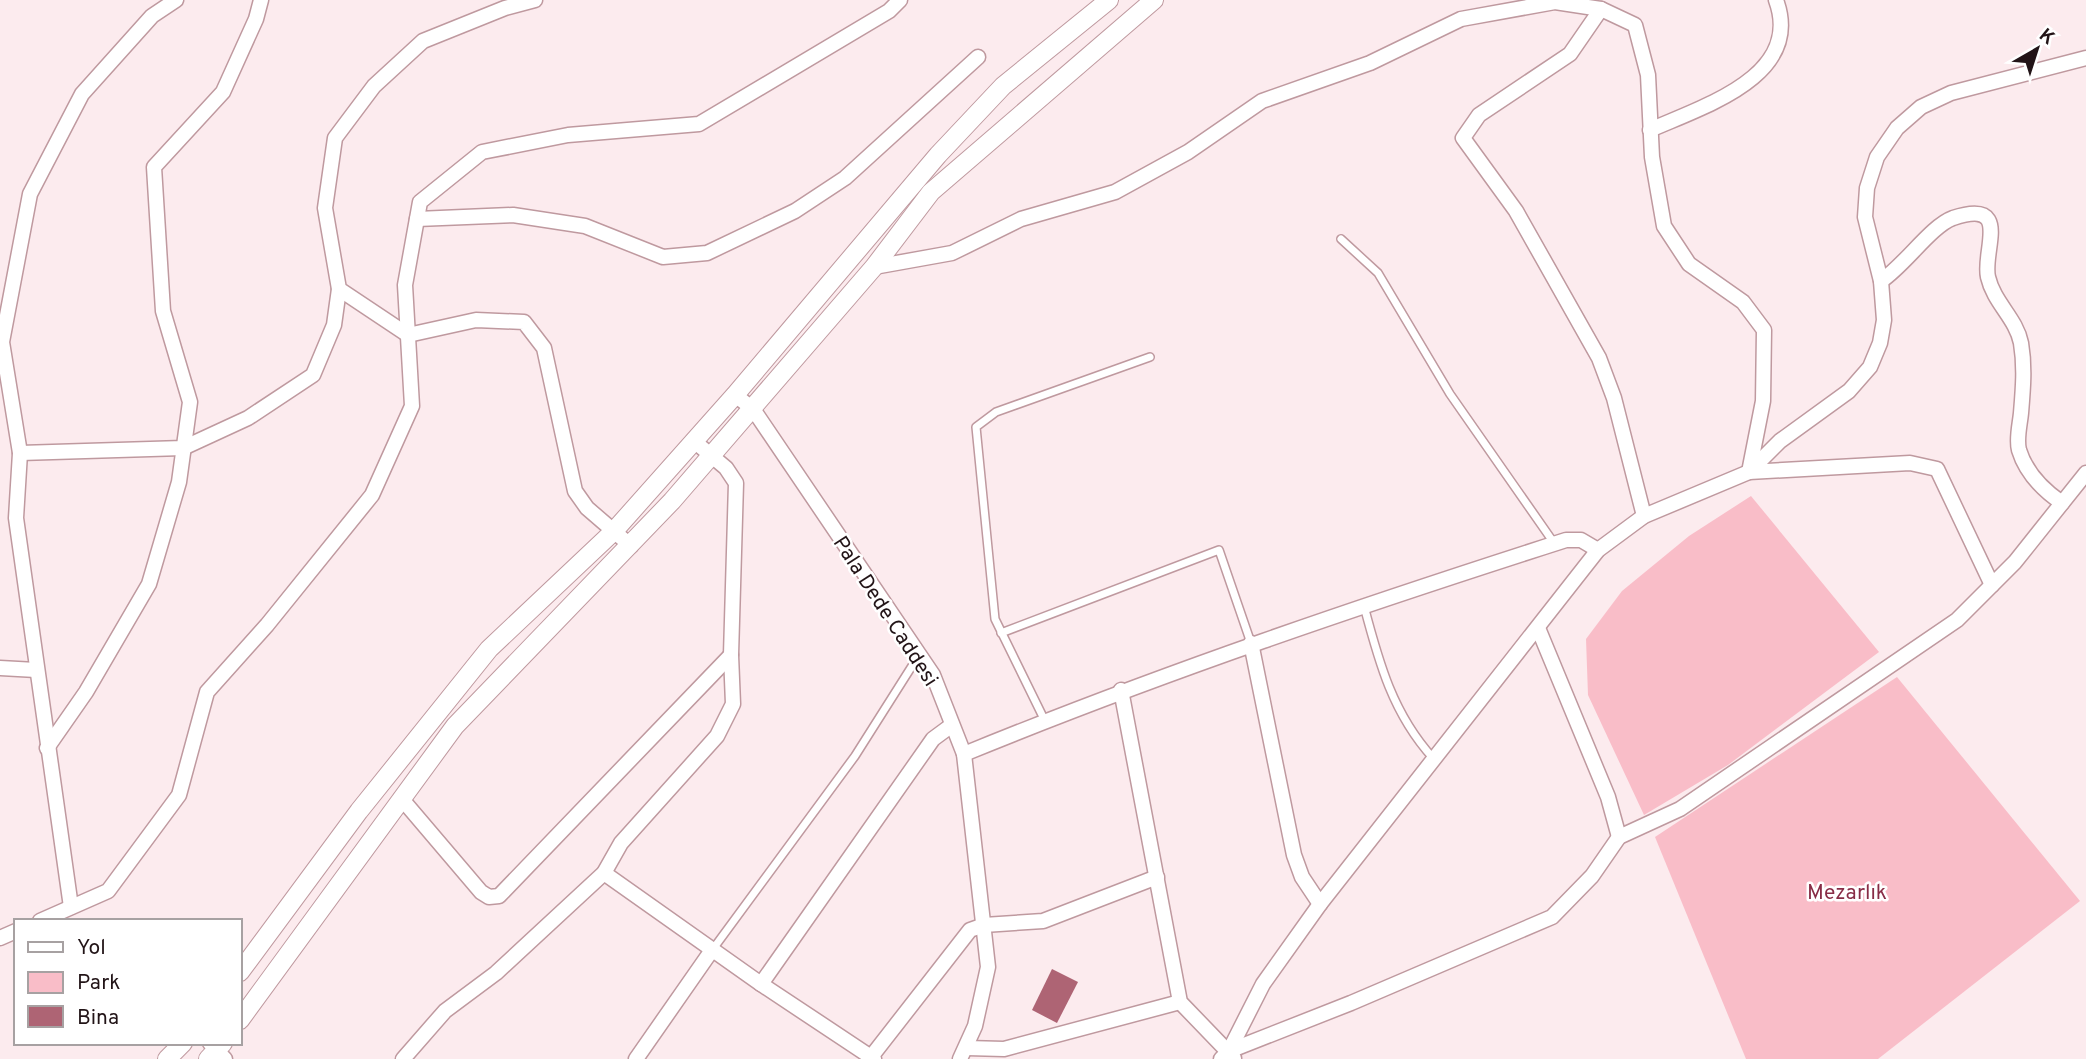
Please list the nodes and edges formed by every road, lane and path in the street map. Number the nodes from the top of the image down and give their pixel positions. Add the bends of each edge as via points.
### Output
1 (176, 0) edge
2 (261, 0) edge
3 (535, 0) edge
4 (900, 0) edge
5 (1109, 0) edge
6 (1154, 0) edge
7 (1776, 0) edge
8 (1601, 9) junction
9 (978, 57) dead end
10 (2086, 58) edge
11 (1650, 130) junction
12 (417, 219) junction
13 (1340, 239) dead end
14 (874, 267) junction
15 (1881, 281) junction
16 (339, 289) junction
17 (408, 335) junction
18 (1, 342) edge
19 (1150, 356) dead end
20 (735, 395) junction
21 (753, 409) junction
22 (694, 441) junction
23 (183, 448) junction
24 (20, 453) junction
25 (711, 456) junction
26 (1748, 472) junction
27 (2086, 473) edge
28 (2062, 503) junction
29 (0, 516) edge
30 (1644, 516) junction
31 (16, 518) junction
32 (614, 531) junction
33 (1555, 543) junction
34 (631, 545) junction
35 (1598, 550) junction
36 (1992, 584) junction
37 (1363, 606) junction
38 (1538, 628) junction
39 (1001, 633) junction
40 (1251, 643) junction
41 (731, 655) junction
42 (919, 655) junction
43 (0, 668) edge
44 (36, 670) junction
45 (1121, 690) junction
46 (1045, 721) junction
47 (951, 725) junction
48 (47, 748) junction
49 (964, 754) junction
50 (1434, 759) junction
51 (401, 798) junction
52 (1619, 837) junction
53 (604, 873) junction
54 (1157, 877) junction
55 (1321, 904) junction
56 (71, 907) junction
57 (44, 919) edge
58 (984, 925) junction
59 (712, 950) junction
60 (242, 969) edge
61 (761, 984) junction
62 (1180, 1002) junction
63 (242, 1017) edge
64 (181, 1045) edge
65 (963, 1054) edge
66 (1228, 1056) edge
67 (873, 1058) edge
68 (167, 1059) edge
69 (403, 1059) edge
70 (636, 1059) edge

1 - 18 street via 152,16 82,94 30,194
2 - 23 street via 223,92 154,167 163,311 190,402
3 - 16 street via 423,41 374,86 335,138 325,208
4 - 12 street via 889,11 699,124 568,135 482,152 420,202
5 - 20 street via 1003,86 938,155
6 - 14 street via 931,192
7 - 11 street via 1782,32 1769,64 1713,102
8 - 11 street via 1635,25 1648,75
8 - 14 street via 1555,2 1461,19 1370,63 1262,101 1188,152 1115,192 1021,219 952,253
8 - 30 street via 1570,54 1479,115 1463,138 1516,211 1599,358
9 - 12 street via 845,178 795,211 707,253 663,257 585,226 513,215
10 - 15 street via 1951,93 1921,107 1897,128 1877,157 1867,188 1865,218
11 - 26 street via 1664,226 1689,264 1743,302 1764,330 1763,401
12 - 17 street via 405,285
13 - 33 lane via 1378,273 1450,394
14 - 21 street
15 - 26 street via 1884,320 1870,367 1849,391 1780,441
15 - 28 street via 1945,222 1974,216 1990,222 1989,279 1996,299 2018,328 2021,346 2024,380 2018,446 2034,478
16 - 17 street
16 - 23 street via 334,325 313,375 248,418
17 - 32 street via 476,320 524,322 544,348 575,491
17 - 56 street via 412,406 372,495 207,692 179,795 108,891
18 - 24 street
19 - 39 lane via 996,412 976,426 995,619
20 - 21 street, Pala Dede Caddesi
20 - 22 street
21 - 25 street
21 - 42 street, Pala Dede Caddesi
22 - 25 street
22 - 32 street
23 - 24 street
23 - 48 street via 179,482 149,584 86,692
24 - 31 street
25 - 34 street
25 - 41 street via 736,482
26 - 30 street
26 - 36 street via 1910,463 1937,469
27 - 28 street
28 - 36 street
29 - 31 street
30 - 35 street
31 - 44 street
32 - 34 street
32 - 60 street via 489,649 359,811
33 - 35 street via 1581,540
33 - 37 street
34 - 51 street via 455,726
35 - 38 street
36 - 52 street via 1957,620 1703,793
37 - 40 street
37 - 50 lane via 1392,699
38 - 50 street
38 - 52 street via 1608,797
39 - 40 lane via 1219,550
39 - 46 lane
40 - 45 street
40 - 55 street via 1294,855 1302,877
41 - 51 street via 499,897 481,892
41 - 53 street via 733,704 717,736 621,843
42 - 47 street, Pala Dede Caddesi via 933,675
42 - 59 lane via 855,756
43 - 44 street
44 - 48 street
45 - 46 street
45 - 54 street
46 - 49 street
47 - 49 street, Pala Dede Caddesi
47 - 61 street via 933,739
48 - 56 street
49 - 58 street, Pala Dede Caddesi
50 - 55 street
51 - 63 street
52 - 66 street via 1592,876 1552,917
53 - 59 street
53 - 69 street via 496,973 445,1011
54 - 58 street via 1043,920
54 - 62 street
55 - 66 street via 1263,984
56 - 57 street
58 - 65 street, Pala Dede Caddesi via 988,967 982,1002
58 - 67 street via 966,933
59 - 61 street
59 - 70 street
61 - 67 street
62 - 65 street via 1004,1049
62 - 66 street
64 - 68 street

